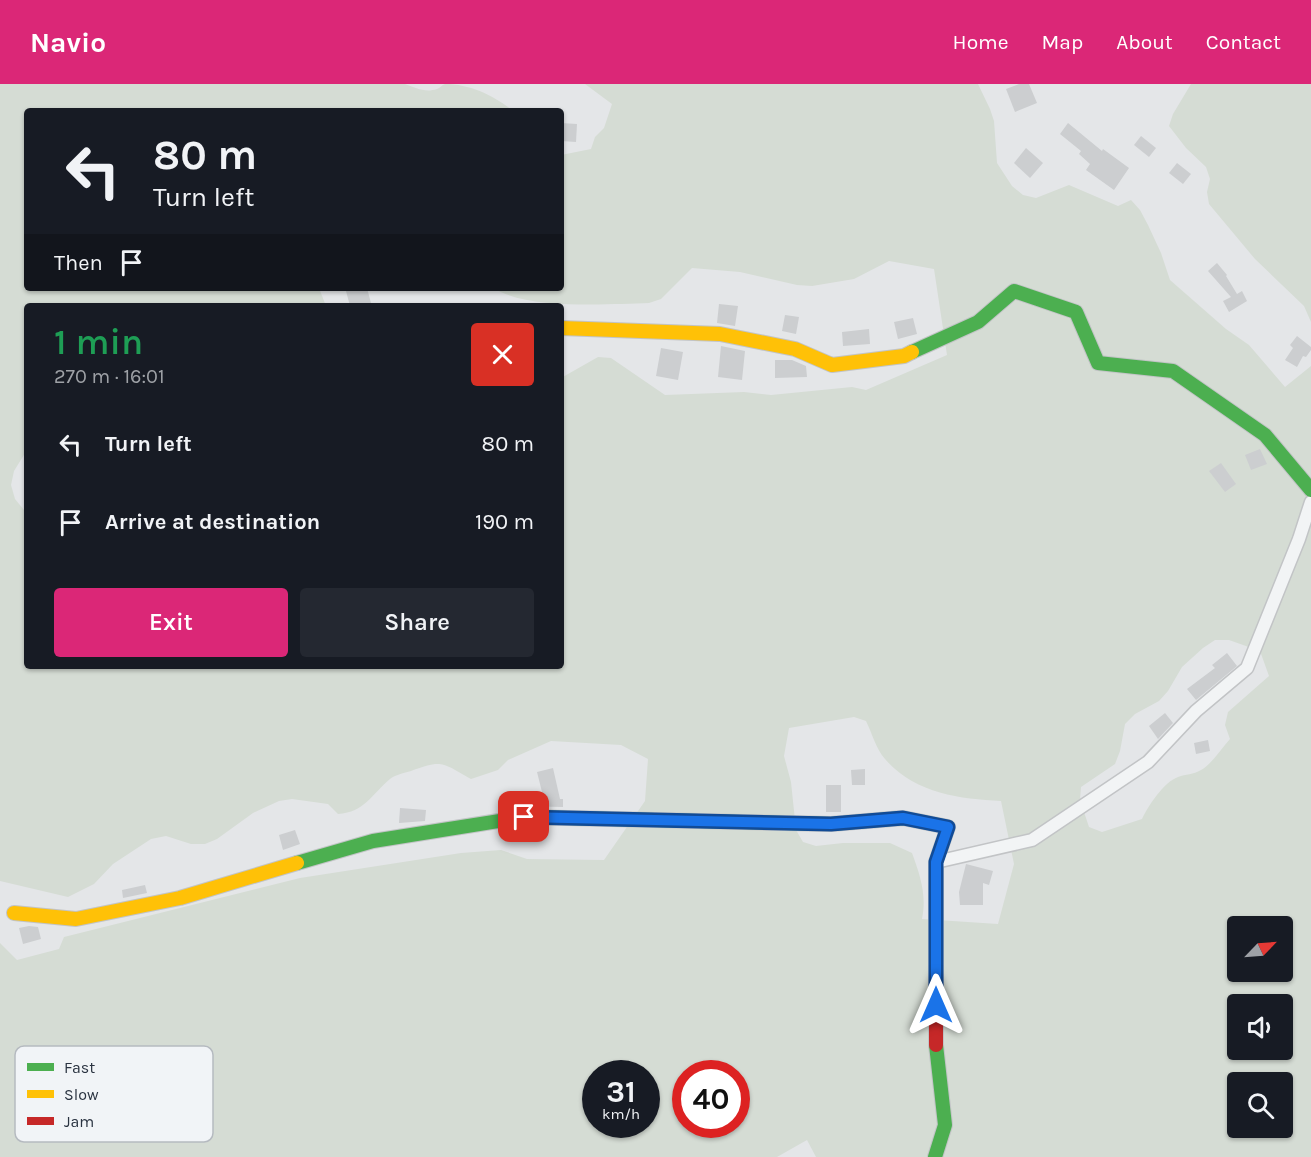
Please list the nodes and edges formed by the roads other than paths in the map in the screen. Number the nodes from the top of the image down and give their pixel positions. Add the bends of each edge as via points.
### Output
1 (564, 328) edge
2 (1311, 490) edge
3 (1311, 502) edge
4 (936, 862) junction
5 (14, 913) dead end
6 (934, 1157) edge

1 - 2 street via 720,334 795,349 832,365 904,356 978,322 1014,291 1076,312 1098,363 1173,370 1264,435
3 - 4 street via 1247,668 1196,711 1148,762 1032,840
4 - 5 street via 948,827 903,818 831,824 524,817 373,841 180,898 76,919
4 - 6 street via 936,1053 945,1125

